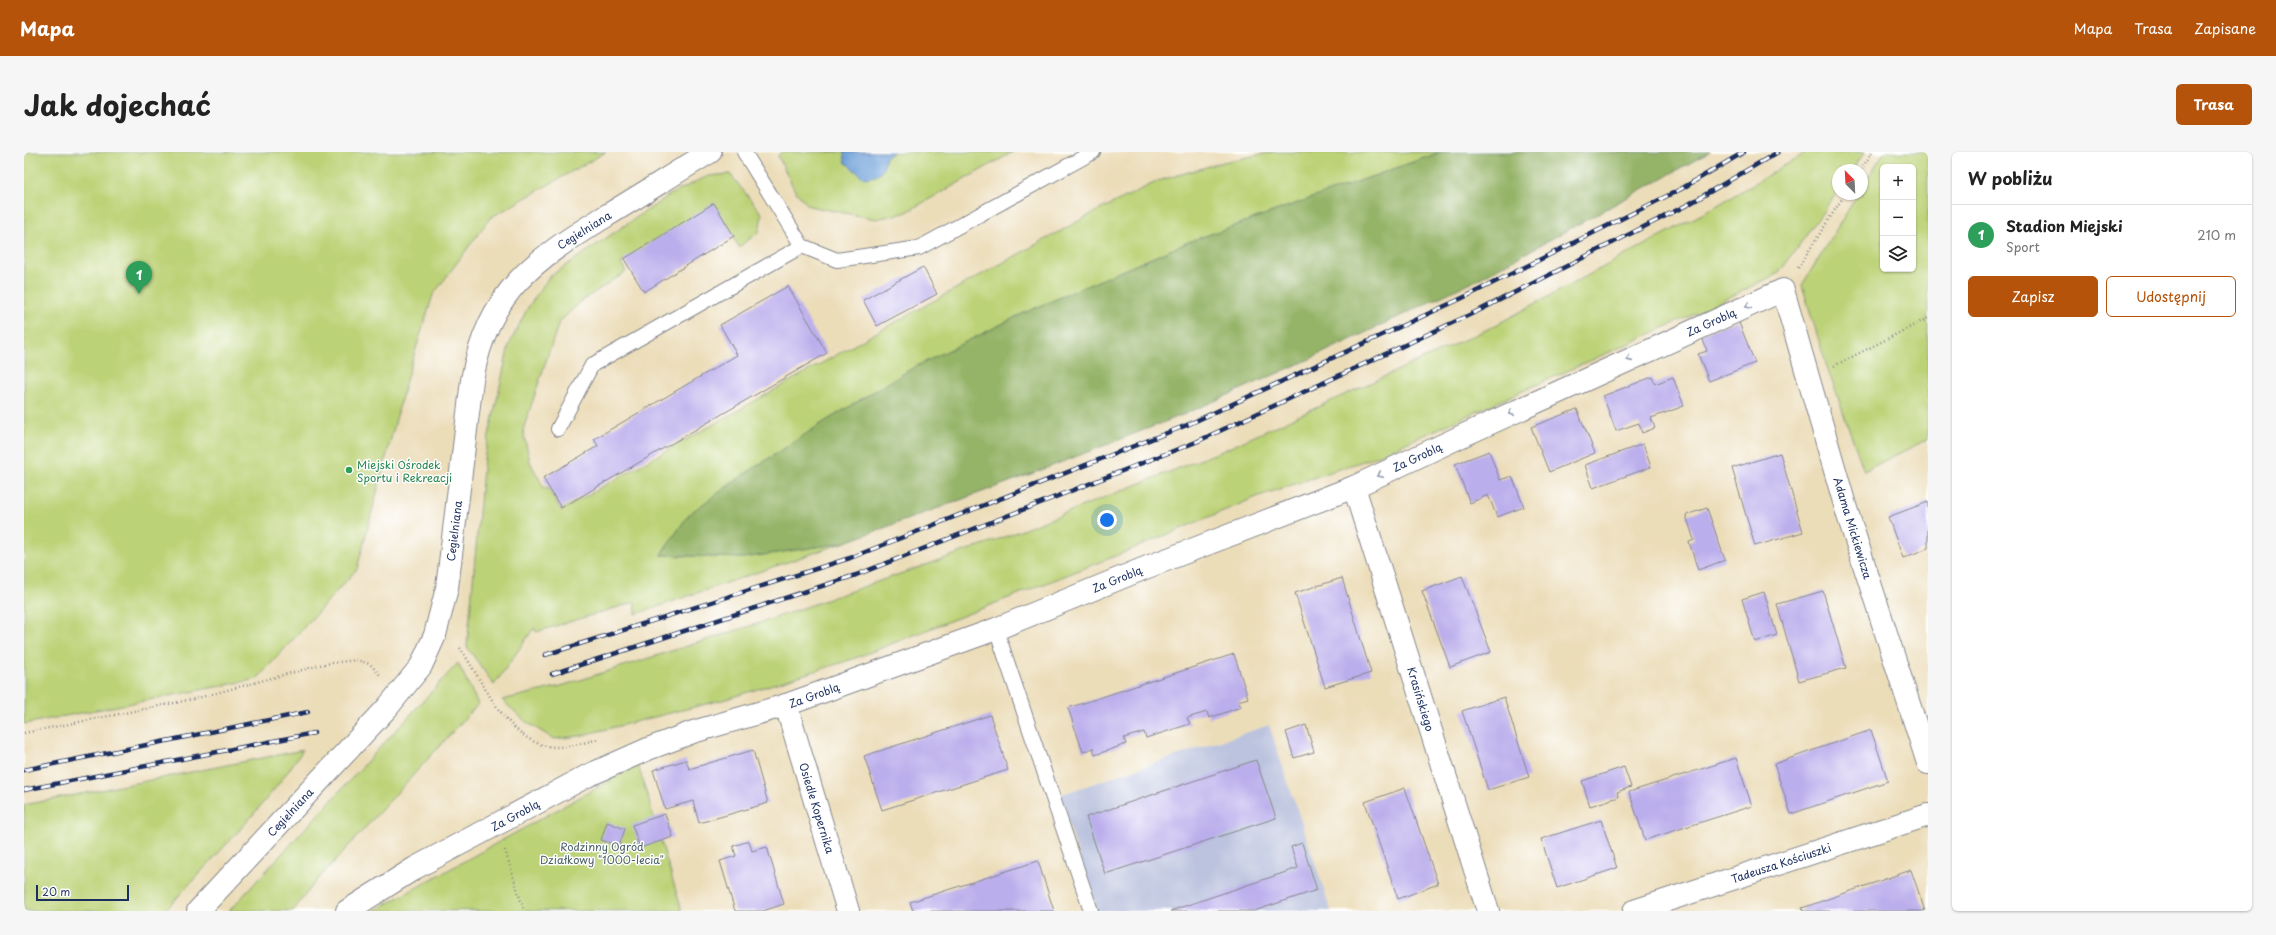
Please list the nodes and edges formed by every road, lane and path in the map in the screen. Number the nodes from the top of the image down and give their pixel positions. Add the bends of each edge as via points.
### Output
1 (710, 152) edge
2 (744, 152) edge
3 (1093, 152) edge
4 (1872, 152) edge
5 (1865, 164) edge
6 (1841, 200) edge
7 (802, 246) junction
8 (1783, 290) junction
9 (1928, 318) edge
10 (1808, 379) junction
11 (558, 429) dead end
12 (1354, 487) junction
13 (996, 629) junction
14 (458, 645) dead end
15 (384, 679) dead end
16 (786, 705) junction
17 (24, 732) edge
18 (600, 738) dead end
19 (1928, 764) edge
20 (1928, 815) edge
21 (496, 825) junction
22 (198, 911) edge
23 (347, 911) edge
24 (524, 911) edge
25 (848, 911) edge
26 (1091, 911) edge
27 (1488, 911) edge
28 (1634, 911) edge

1 - 22 street, Cegielniana via 569,239 536,262 507,293 495,311 476,354 447,588 435,635 422,666 388,708
2 - 7 lane
3 - 7 lane via 919,248 837,260
4 - 5 path
6 - 8 path
7 - 11 lane via 592,365
8 - 10 street, Adama Mickiewicza
8 -> 12 street, Za Groblą
9 - 10 path
10 - 19 street, Adama Mickiewicza
12 - 13 street, Za Groblą
12 - 27 street, Krasińskiego
13 - 16 street, Za Groblą
13 - 26 lane
14 - 18 path via 496,706 528,738 539,744 556,747
15 - 17 path via 370,664 356,660 324,664 194,699
16 - 21 street, Za Groblą via 694,732 648,749 587,776
16 - 25 street, Osiedle Kopernika
20 - 28 street, Tadeusza Kościuszki
21 - 23 street, Za Groblą via 416,868
21 - 24 path

